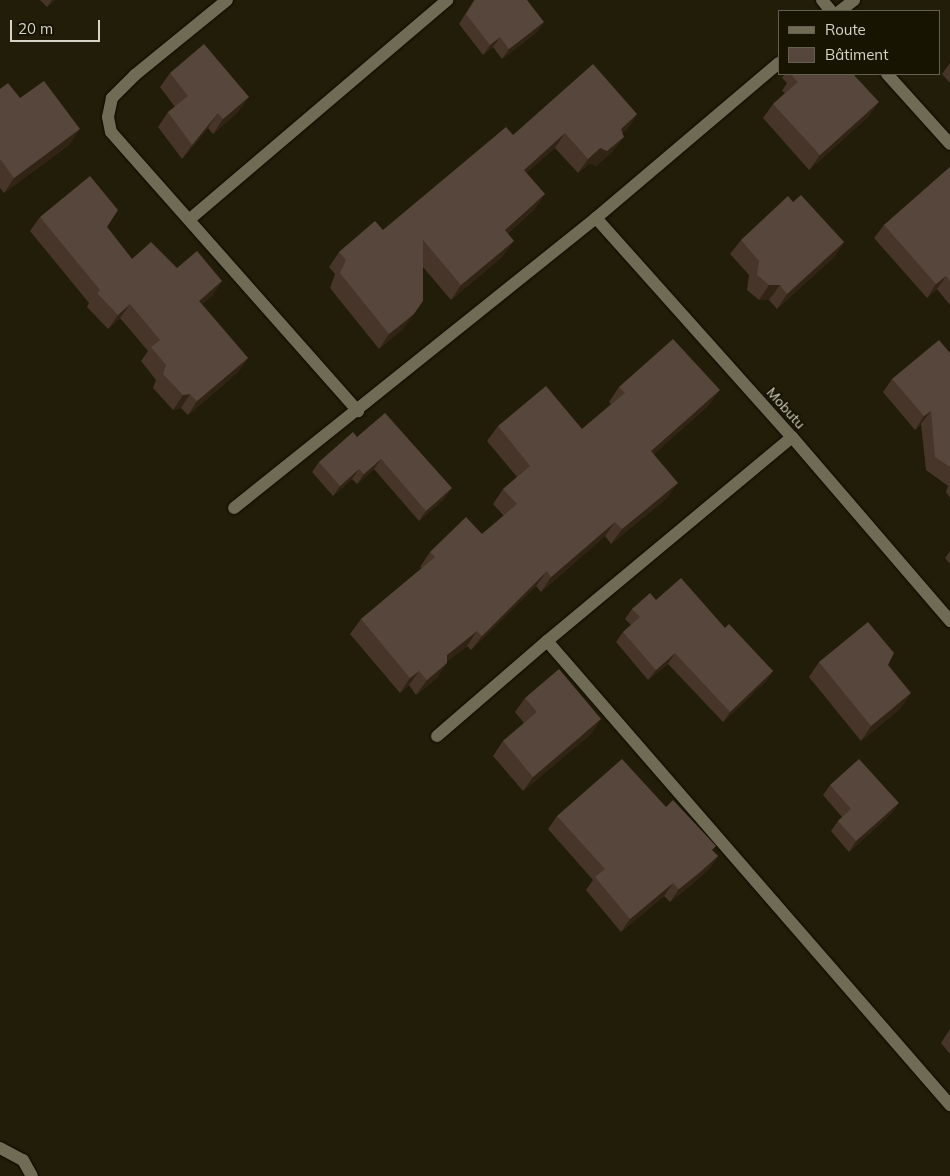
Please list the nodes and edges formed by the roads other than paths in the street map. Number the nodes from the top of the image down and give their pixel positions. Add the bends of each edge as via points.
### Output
1 (227, 0) edge
2 (447, 0) edge
3 (822, 0) edge
4 (854, 0) edge
5 (830, 10) edge
6 (841, 10) edge
7 (778, 64) edge
8 (888, 75) edge
9 (950, 144) edge
10 (596, 218) junction
11 (190, 219) junction
12 (358, 410) junction
13 (792, 437) junction
14 (234, 508) dead end
15 (950, 621) edge
16 (548, 642) junction
17 (436, 736) dead end
18 (950, 1105) edge
19 (0, 1148) edge
20 (32, 1176) edge

1 - 11 street via 135,75 112,98 108,117 111,132
2 - 11 street
3 - 5 street
4 - 6 street
7 - 10 street
8 - 9 street
10 - 12 street
10 - 13 street, Mobutu
11 - 12 street
12 - 14 street
13 - 15 street, Mobutu
13 - 16 street
16 - 17 street
16 - 18 street
19 - 20 street via 23,1160

